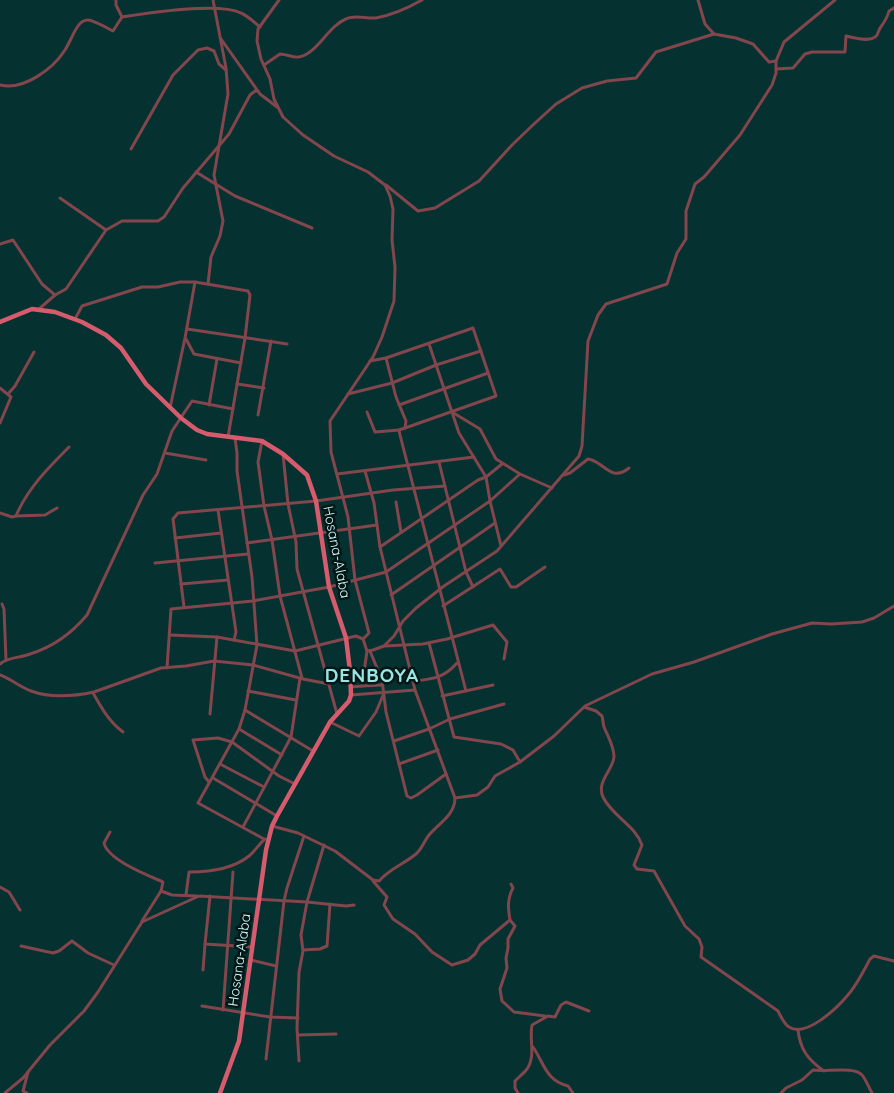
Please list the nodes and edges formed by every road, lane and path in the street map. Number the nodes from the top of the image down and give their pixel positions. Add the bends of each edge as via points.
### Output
1 (116, 0) edge
2 (213, 0) edge
3 (279, 0) edge
4 (422, 0) edge
5 (698, 0) edge
6 (835, 0) edge
7 (894, 8) edge
8 (215, 9) junction
9 (122, 17) junction
10 (260, 27) junction
11 (714, 34) junction
12 (221, 39) junction
13 (776, 61) junction
14 (264, 65) junction
15 (226, 70) junction
16 (776, 70) junction
17 (0, 85) edge
18 (258, 92) junction
19 (277, 107) junction
20 (218, 147) junction
21 (131, 149) dead end
22 (196, 172) junction
23 (215, 183) junction
24 (385, 185) junction
25 (60, 198) dead end
26 (312, 228) dead end
27 (106, 230) junction
28 (0, 244) edge
29 (195, 282) junction
30 (208, 284) junction
31 (55, 295) junction
32 (39, 309) junction
33 (75, 319) junction
34 (0, 322) edge
35 (187, 329) junction
36 (186, 338) junction
37 (245, 338) junction
38 (270, 341) junction
39 (287, 344) dead end
40 (428, 344) junction
41 (481, 351) junction
42 (34, 352) dead end
43 (386, 358) junction
44 (217, 359) junction
45 (370, 362) junction
46 (241, 363) junction
47 (436, 365) junction
48 (488, 373) junction
49 (392, 383) junction
50 (237, 384) junction
51 (0, 388) edge
52 (264, 388) junction
53 (444, 390) junction
54 (8, 394) junction
55 (348, 395) junction
56 (209, 405) junction
57 (399, 405) junction
58 (170, 408) junction
59 (233, 409) junction
60 (452, 411) junction
61 (367, 412) dead end
62 (258, 415) dead end
63 (180, 418) junction
64 (0, 422) edge
65 (405, 428) junction
66 (399, 430) junction
67 (228, 438) junction
68 (235, 438) junction
69 (262, 441) junction
70 (70, 447) dead end
71 (165, 454) junction
72 (283, 454) junction
73 (474, 457) junction
74 (206, 460) dead end
75 (439, 462) junction
76 (502, 464) junction
77 (408, 466) junction
78 (629, 468) dead end
79 (365, 471) junction
80 (336, 474) junction
81 (520, 474) junction
82 (563, 475) junction
83 (486, 477) junction
84 (445, 486) junction
85 (414, 488) junction
86 (552, 488) junction
87 (372, 493) junction
88 (342, 497) junction
89 (448, 500) junction
90 (316, 501) junction
91 (490, 501) junction
92 (396, 502) dead end
93 (288, 504) junction
94 (264, 506) junction
95 (57, 508) dead end
96 (241, 508) junction
97 (218, 510) junction
98 (0, 513) edge
99 (16, 516) junction
100 (421, 518) junction
101 (495, 523) junction
102 (377, 525) junction
103 (454, 525) junction
104 (349, 529) junction
105 (401, 532) junction
106 (221, 533) junction
107 (322, 533) junction
108 (295, 537) junction
109 (175, 538) junction
110 (272, 540) junction
111 (247, 543) junction
112 (428, 544) junction
113 (501, 546) junction
114 (380, 547) junction
115 (460, 547) junction
116 (248, 554) junction
117 (224, 556) junction
118 (178, 561) junction
119 (155, 564) dead end
120 (433, 566) junction
121 (545, 567) dead end
122 (386, 572) junction
123 (466, 572) junction
124 (228, 580) junction
125 (356, 580) junction
126 (181, 584) junction
127 (330, 587) junction
128 (473, 587) junction
129 (439, 590) junction
130 (303, 592) junction
131 (391, 595) junction
132 (280, 596) junction
133 (253, 601) junction
134 (231, 603) junction
135 (2, 604) dead end
136 (443, 606) junction
137 (894, 606) edge
138 (184, 607) junction
139 (399, 627) junction
140 (170, 635) junction
141 (217, 637) junction
142 (346, 638) junction
143 (451, 638) junction
144 (363, 639) junction
145 (234, 640) junction
146 (429, 643) junction
147 (404, 644) junction
148 (257, 645) junction
149 (318, 646) junction
150 (384, 646) junction
151 (295, 651) junction
152 (368, 651) junction
153 (504, 659) dead end
154 (6, 660) junction
155 (214, 661) junction
156 (458, 662) junction
157 (0, 664) edge
158 (253, 665) junction
159 (168, 668) junction
160 (0, 675) edge
161 (438, 677) junction
162 (301, 678) junction
163 (413, 681) junction
164 (329, 684) junction
165 (382, 685) junction
166 (493, 685) dead end
167 (362, 686) junction
168 (351, 687) junction
169 (415, 690) junction
170 (248, 691) junction
171 (384, 692) junction
172 (466, 692) junction
173 (93, 693) junction
174 (351, 695) junction
175 (442, 696) junction
176 (296, 700) junction
177 (504, 704) dead end
178 (584, 707) junction
179 (245, 710) junction
180 (210, 714) dead end
181 (337, 714) junction
182 (449, 719) junction
183 (330, 722) junction
184 (239, 729) junction
185 (429, 729) junction
186 (123, 732) dead end
187 (291, 737) junction
188 (394, 741) junction
189 (232, 742) junction
190 (438, 750) junction
191 (313, 751) junction
192 (282, 755) junction
193 (520, 762) junction
194 (220, 764) junction
195 (399, 764) junction
196 (272, 770) junction
197 (446, 774) junction
198 (213, 778) junction
199 (209, 782) junction
200 (295, 784) junction
201 (264, 787) junction
202 (455, 798) junction
203 (256, 803) junction
204 (277, 816) junction
205 (272, 826) junction
206 (243, 827) junction
207 (110, 832) dead end
208 (304, 836) junction
209 (266, 838) junction
210 (324, 846) junction
211 (234, 872) dead end
212 (373, 880) junction
213 (512, 884) dead end
214 (0, 887) edge
215 (161, 891) junction
216 (186, 895) junction
217 (199, 896) junction
218 (210, 896) junction
219 (232, 898) junction
220 (260, 900) junction
221 (284, 901) junction
222 (307, 902) junction
223 (330, 904) junction
224 (354, 905) dead end
225 (20, 910) dead end
226 (510, 920) junction
227 (142, 922) junction
228 (205, 944) junction
229 (21, 946) dead end
230 (228, 946) junction
231 (253, 947) junction
232 (303, 950) junction
233 (251, 960) junction
234 (894, 960) edge
235 (114, 965) junction
236 (276, 966) junction
237 (203, 970) dead end
238 (202, 1006) dead end
239 (222, 1010) junction
240 (589, 1011) dead end
241 (243, 1014) junction
242 (548, 1016) junction
243 (270, 1017) junction
244 (298, 1018) junction
245 (798, 1030) junction
246 (336, 1034) dead end
247 (298, 1035) junction
248 (532, 1047) junction
249 (266, 1059) dead end
250 (299, 1062) dead end
251 (825, 1071) junction
252 (28, 1072) junction
253 (5, 1093) edge
254 (27, 1093) edge
255 (220, 1093) edge
256 (518, 1093) edge
257 (573, 1093) edge
258 (781, 1093) edge
259 (872, 1093) edge

1 - 9 street
2 - 8 street
3 - 10 street
4 - 14 street via 377,18 353,16 336,25 306,54 294,57 280,54
5 - 11 street via 705,24
6 - 13 street via 785,40
7 - 16 street via 889,11 877,36 863,39 846,36 845,52 812,52 805,54 793,68
8 - 9 street via 171,10
8 - 10 street via 241,13
8 - 12 street
9 - 17 street via 113,31 88,20 82,21 53,64 26,84
10 - 14 street via 257,42
11 - 13 street via 753,44 769,62
11 - 24 street via 656,52 636,78 582,88 556,104 479,181 435,208 418,210
12 - 15 street
12 - 18 street
13 - 16 street
14 - 19 street
15 - 20 street via 228,94
15 - 21 street via 219,64 214,51 207,48 198,50 173,75
16 - 82 street via 772,85 748,124 695,184 686,211 686,240 677,253 667,284 606,304 598,315 588,341 582,446 579,456
18 - 19 street
18 - 20 street via 250,95 229,134
19 - 24 street via 282,117 303,134
20 - 22 street
20 - 23 street
22 - 23 street
22 - 27 street via 158,221 122,221
23 - 26 street via 235,196
23 - 30 street via 223,221 211,257
24 - 45 street via 393,209 394,301
25 - 27 street
27 - 31 street via 70,283
28 - 31 street via 13,240 42,284
29 - 30 street
29 - 33 street via 129,290 82,306
29 - 35 street
30 - 37 street via 248,291
31 - 32 street
32 - 33 main road, Hosana-Alaba
32 - 34 main road, Hosana-Alaba via 25,310
33 - 58 main road, Hosana-Alaba via 106,335 122,348 146,384
35 - 36 street
35 - 37 street
36 - 44 street via 194,354
36 - 58 street
37 - 38 street
37 - 46 street
38 - 39 street
38 - 52 street
40 - 41 street via 474,328
40 - 43 street
40 - 47 street
41 - 47 street
41 - 48 street
42 - 54 street
43 - 45 street
43 - 49 street
44 - 46 street
44 - 56 street
45 - 55 street
46 - 50 street
47 - 49 street
47 - 53 street
48 - 53 street
48 - 60 street via 496,396
49 - 55 street
49 - 57 street
50 - 52 street
50 - 59 street
51 - 54 street
52 - 62 street
53 - 57 street
53 - 60 street
54 - 64 street via 11,397
55 - 80 street via 330,421
56 - 59 street
56 - 63 street via 192,401
57 - 65 street via 406,421
58 - 63 main road, Hosana-Alaba
59 - 67 street
60 - 65 street
60 - 73 street via 459,433
60 - 76 street via 480,428 496,460
61 - 66 street via 375,432
63 - 67 main road, Hosana-Alaba via 206,434
63 - 71 street
65 - 66 street
66 - 77 street
67 - 68 main road, Hosana-Alaba
68 - 69 main road, Hosana-Alaba
68 - 96 street
69 - 72 main road, Hosana-Alaba
69 - 94 street via 258,462
70 - 99 street via 46,470
71 - 74 street
71 - 154 street via 87,615 75,629 48,648
72 - 90 main road, Hosana-Alaba via 307,475
72 - 93 street
73 - 75 street
73 - 83 street
75 - 77 street
75 - 84 street
76 - 81 street
76 - 83 street
77 - 79 street
77 - 85 street
78 - 82 street via 614,473 588,459
79 - 80 street
79 - 87 street
80 - 88 street
81 - 86 street
81 - 91 street
82 - 86 street
83 - 89 street
83 - 91 street
84 - 85 street
84 - 89 street
85 - 87 street
85 - 100 street
86 - 113 street
87 - 88 street
87 - 102 street
88 - 90 street
88 - 104 street
89 - 100 street
89 - 103 street
90 - 93 street
90 - 107 main road, Hosana-Alaba
91 - 101 street
91 - 103 street
92 - 105 street
93 - 94 street
93 - 108 street
94 - 96 street
94 - 110 street
95 - 99 street via 45,515
96 - 97 street
96 - 111 street
97 - 106 street
97 - 109 street via 178,514 172,520
98 - 99 street
100 - 105 street
100 - 112 street
101 - 113 street
101 - 115 street
102 - 104 street
102 - 114 street
103 - 112 street
103 - 115 street
104 - 107 street
104 - 125 street
105 - 114 street
106 - 109 street
106 - 117 street
107 - 108 street
107 - 127 main road, Hosana-Alaba
108 - 110 street
108 - 130 street via 297,569
109 - 118 street
110 - 111 street
110 - 132 street
111 - 116 street
112 - 120 street
112 - 122 street
113 - 123 street
114 - 122 street
115 - 120 street
115 - 123 street
116 - 117 street
116 - 133 street
117 - 118 street
117 - 124 street
118 - 119 street
118 - 126 street
120 - 129 street
120 - 131 street
121 - 128 street via 516,587 511,586 500,569
122 - 125 street
122 - 131 street
123 - 128 street
123 - 129 street
124 - 126 street
124 - 134 street
125 - 127 street
125 - 144 street via 369,633
126 - 138 street
127 - 130 street
127 - 142 main road, Hosana-Alaba
128 - 136 street
129 - 136 street
129 - 139 street
130 - 132 street
130 - 149 street
131 - 139 street
132 - 133 street
132 - 151 street
133 - 134 street
133 - 148 street
134 - 138 street
134 - 145 street via 236,632
135 - 154 street
136 - 143 street
137 - 178 street via 862,622 812,623 772,634 652,674
138 - 140 street via 171,609
139 - 147 street
139 - 150 street
140 - 141 street
140 - 159 street
141 - 145 street
141 - 155 street
142 - 144 street via 356,636
142 - 149 street
142 - 168 main road, Hosana-Alaba
143 - 146 street
143 - 153 street via 492,624 507,642
143 - 156 street
144 - 152 street
145 - 148 street
146 - 147 street
146 - 161 street
147 - 150 street
147 - 163 street
148 - 151 street
148 - 158 street
149 - 151 street
149 - 164 street
150 - 152 street
151 - 162 street
152 - 165 street
152 - 167 street
154 - 157 street
155 - 158 street
155 - 159 street
155 - 180 street
156 - 161 street via 448,674
156 - 172 street
158 - 162 street
158 - 170 street
159 - 173 street
160 - 173 street via 32,692
161 - 163 street
161 - 175 street
162 - 164 street
162 - 176 street
163 - 169 street
164 - 181 street
165 - 167 street
165 - 171 street
166 - 172 street
167 - 168 street
168 - 174 main road, Hosana-Alaba
169 - 171 street
169 - 185 street
170 - 176 street
170 - 179 street
171 - 174 street
171 - 183 street via 376,712 359,736
171 - 188 street
172 - 175 street
173 - 186 street via 102,709
174 - 181 main road, Hosana-Alaba
175 - 182 street
176 - 187 street
177 - 182 street
178 - 193 street
178 - 245 street via 602,716 604,728 610,736 614,757 602,785 602,796 639,836 642,845 634,865 637,869 654,871 685,926 698,939 702,947 701,957 778,1011 790,1028
179 - 184 street
179 - 187 street
181 - 183 main road, Hosana-Alaba
182 - 185 street
182 - 193 street via 454,737 501,744 513,750
183 - 191 main road, Hosana-Alaba
184 - 189 street
184 - 192 street
185 - 188 street
185 - 190 street
187 - 191 street
187 - 192 street
188 - 195 street
189 - 194 street
189 - 196 street
189 - 199 street via 218,738 193,740
190 - 195 street
190 - 197 street
191 - 200 main road, Hosana-Alaba
192 - 196 street
193 - 202 street via 495,776 478,795
194 - 198 street
194 - 201 street
195 - 197 street via 407,796 411,798
196 - 200 street
196 - 201 street
197 - 202 street
198 - 199 street
198 - 203 street
199 - 206 street via 198,803
200 - 204 main road, Hosana-Alaba
201 - 203 street
202 - 212 street via 451,812 416,854 386,872 379,881
203 - 204 street
203 - 206 street
204 - 205 main road, Hosana-Alaba
205 - 208 street
205 - 209 main road, Hosana-Alaba
206 - 209 street
207 - 215 street via 104,843 105,849 126,865 163,882
208 - 210 street
208 - 221 street
209 - 216 street via 241,862 204,872 189,872
209 - 220 main road, Hosana-Alaba
210 - 212 street via 341,854
210 - 222 street
211 - 219 street
212 - 226 street via 387,897 384,905 393,919 452,965 468,960 480,945
213 - 226 street via 514,888 508,905
214 - 225 street via 9,892
215 - 216 street
215 - 227 street
216 - 217 street
217 - 218 street
217 - 227 street
218 - 219 street
218 - 228 street
219 - 220 street
219 - 230 street
220 - 221 street
220 - 231 main road, Hosana-Alaba
221 - 222 street
221 - 236 street
222 - 223 street
222 - 232 street via 301,935
223 - 224 street
223 - 232 street via 327,946
226 - 242 street via 514,926 508,939 507,968 500,989 502,1002 514,1012
227 - 235 street
228 - 230 street
228 - 237 street
229 - 235 street via 53,953 72,941
230 - 231 street
230 - 239 street
231 - 233 main road, Hosana-Alaba
232 - 244 street
233 - 236 street
233 - 241 main road, Hosana-Alaba
234 - 245 street via 874,956 848,996 828,1015 808,1028
235 - 252 street via 84,1011
236 - 243 street
238 - 239 street
239 - 241 street
240 - 242 street via 566,1002 555,1017
241 - 243 street
241 - 255 main road, Hosana-Alaba via 236,1051
242 - 248 street via 532,1025
243 - 244 street
243 - 249 street
244 - 247 street
245 - 251 street via 808,1058
246 - 247 street
247 - 250 street
248 - 256 street via 527,1069 515,1081
248 - 257 street via 551,1079 568,1086
251 - 258 street via 812,1070
251 - 259 street via 860,1073
252 - 253 street
252 - 254 street via 23,1091

